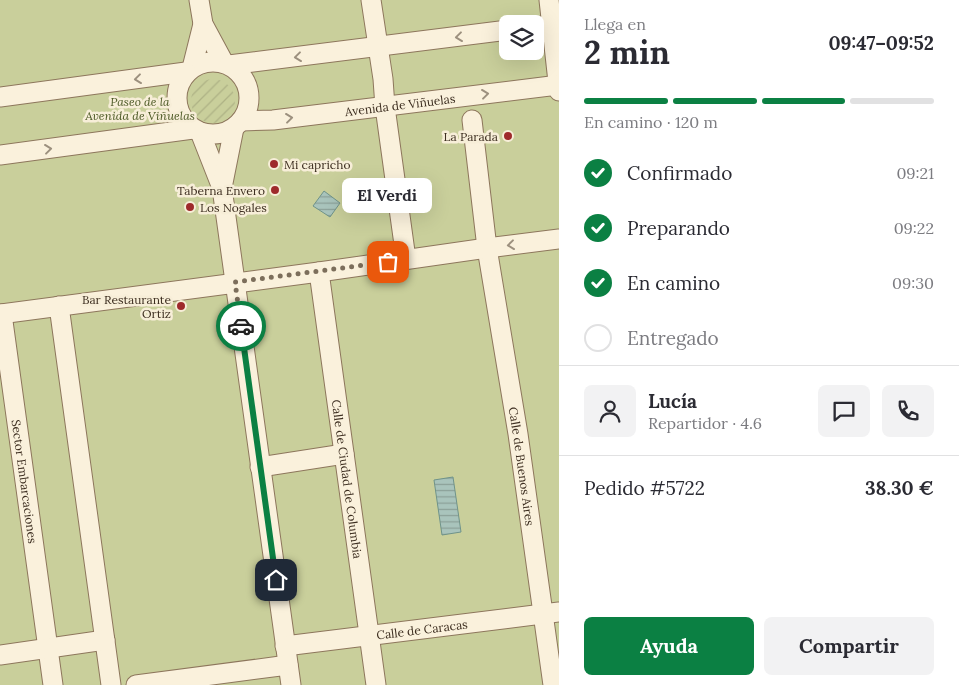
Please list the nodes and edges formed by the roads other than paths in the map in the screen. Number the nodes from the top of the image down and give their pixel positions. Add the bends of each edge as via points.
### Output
1 (199, 0) edge
2 (371, 0) edge
3 (549, 0) edge
4 (202, 24) junction
5 (549, 25) edge
6 (499, 31) edge
7 (377, 47) junction
8 (226, 64) junction
9 (189, 70) junction
10 (559, 85) edge
11 (559, 90) edge
12 (0, 97) edge
13 (385, 107) junction
14 (472, 120) dead end
15 (237, 125) junction
16 (196, 130) junction
17 (0, 155) edge
18 (222, 188) junction
19 (559, 239) edge
20 (487, 248) junction
21 (406, 259) junction
22 (319, 272) junction
23 (235, 282) junction
24 (59, 306) junction
25 (1, 314) edge
26 (344, 454) junction
27 (260, 467) junction
28 (552, 613) edge
29 (370, 636) junction
30 (105, 640) junction
31 (285, 646) junction
32 (48, 648) junction
33 (0, 655) edge
34 (288, 665) junction
35 (53, 685) edge
36 (111, 685) edge
37 (136, 685) edge
38 (290, 685) edge
39 (376, 685) edge
40 (553, 685) edge

1 - 4 street
2 - 7 street
3 - 5 street
4 - 8 street
4 - 9 street
5 - 10 street
6 -> 7 street
7 -> 8 street
7 - 13 street
8 - 9 street via 202,63
8 - 15 street via 240,73 249,97 246,113
9 -> 12 street
9 - 16 street via 176,93 177,106 185,122
10 - 11 street
13 -> 10 street, Avenida de Viñuelas
15 -> 13 street, Avenida de Viñuelas
13 - 21 street
14 - 20 street, Calle de Buenos Aires
15 - 16 street via 223,133
15 - 18 street
17 -> 16 street
16 - 18 street
18 - 23 street
19 -> 20 street, Sector Embarcaciones
20 - 21 street, Sector Embarcaciones
20 - 28 street, Calle de Buenos Aires
21 - 22 street, Sector Embarcaciones
22 - 23 street, Sector Embarcaciones
22 - 26 street, Calle de Ciudad de Columbia
23 - 24 street, Sector Embarcaciones
23 - 27 street
24 - 25 street, Sector Embarcaciones
24 - 30 street
25 - 32 street, Sector Embarcaciones
26 - 27 street
26 - 29 street, Calle de Ciudad de Columbia
27 - 31 street
28 - 29 street, Calle de Caracas
28 - 40 street, Calle de Buenos Aires
29 - 31 street, Calle de Caracas
29 - 39 street, Calle de Ciudad de Columbia
30 - 32 street
30 - 36 street
31 - 34 street
32 - 33 street
32 - 35 street, Sector Embarcaciones
34 - 37 street
34 - 38 street

